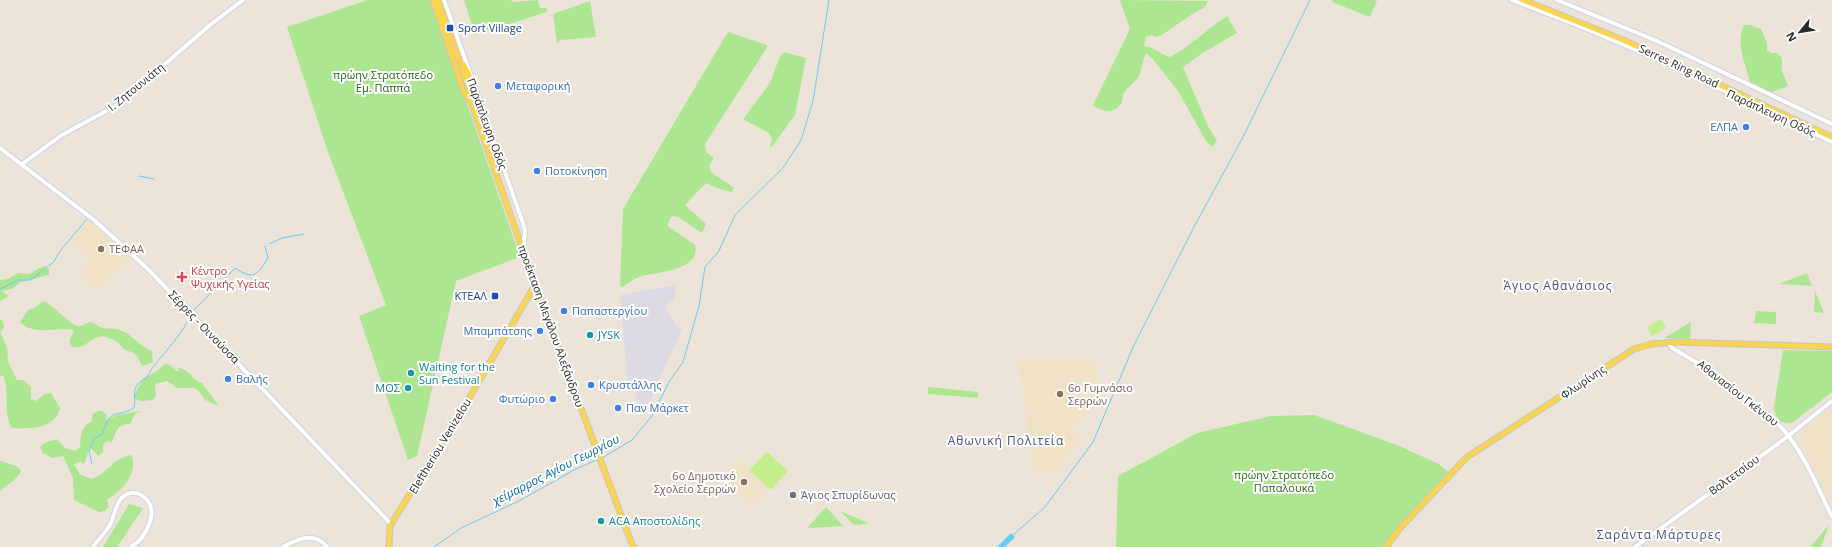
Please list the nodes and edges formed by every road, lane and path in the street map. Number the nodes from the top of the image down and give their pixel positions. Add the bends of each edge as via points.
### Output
1 (243, 0) edge
2 (433, 0) edge
3 (438, 0) edge
4 (444, 0) edge
5 (1512, 0) edge
6 (1524, 0) edge
7 (1557, 0) edge
8 (456, 51) junction
9 (469, 75) junction
10 (472, 105) junction
11 (1832, 124) edge
12 (1832, 137) edge
13 (1832, 142) edge
14 (0, 148) edge
15 (22, 164) junction
16 (523, 249) junction
17 (535, 285) junction
18 (1668, 342) junction
19 (1832, 347) edge
20 (1832, 401) edge
21 (1789, 436) junction
22 (1832, 517) edge
23 (391, 524) junction
24 (93, 547) edge
25 (131, 547) edge
26 (283, 547) edge
27 (327, 547) edge
28 (389, 547) edge
29 (633, 547) edge
30 (1386, 547) edge
31 (1635, 547) edge

1 - 15 street, Ι. Ζητουνιάτη via 210,25 119,104 62,135
2 - 10 main road, προέκταση Μεγάλου Αλεξάνδρου via 463,90
3 - 8 main road, προέκταση Μεγάλου Αλεξάνδρου
4 - 9 street, Παράπλευρη Οδός
5 - 13 street, Παράπλευρη Οδός via 1652,56
6 - 12 main road, Serres Ring Road via 1636,46
7 - 11 street, Παράπλευρη Οδός via 1657,41
8 - 9 main road
8 - 10 main road, προέκταση Μεγάλου Αλεξάνδρου
9 - 16 street, Παράπλευρη Οδός via 523,223
10 - 16 main road, προέκταση Μεγάλου Αλεξάνδρου
14 - 15 street, Σέρρες - Οινούσσα
15 - 23 street, Σέρρες - Οινούσσα via 98,224 166,287
16 - 17 main road, προέκταση Μεγάλου Αλεξάνδρου
17 - 23 main road, Eleftheriou Venizelou via 464,407
17 - 29 main road, προέκταση Μεγάλου Αλεξάνδρου
18 - 19 main road, Φλωρίνης
18 - 21 street, Αθανασίου Γκένιου via 1672,348 1702,364 1770,416
18 - 30 main road, Φλωρίνης via 1644,345 1626,353 1467,457 1400,528
20 - 21 street, Βαλτετσίου
21 - 22 street, Αθανασίου Γκένιου
21 - 31 street, Βαλτετσίου
23 - 28 main road, Eleftheriou Venizelou
24 - 25 street via 110,524 122,497 134,493 142,495 150,503 152,515 139,540
26 - 27 street via 296,539 307,537 318,540

